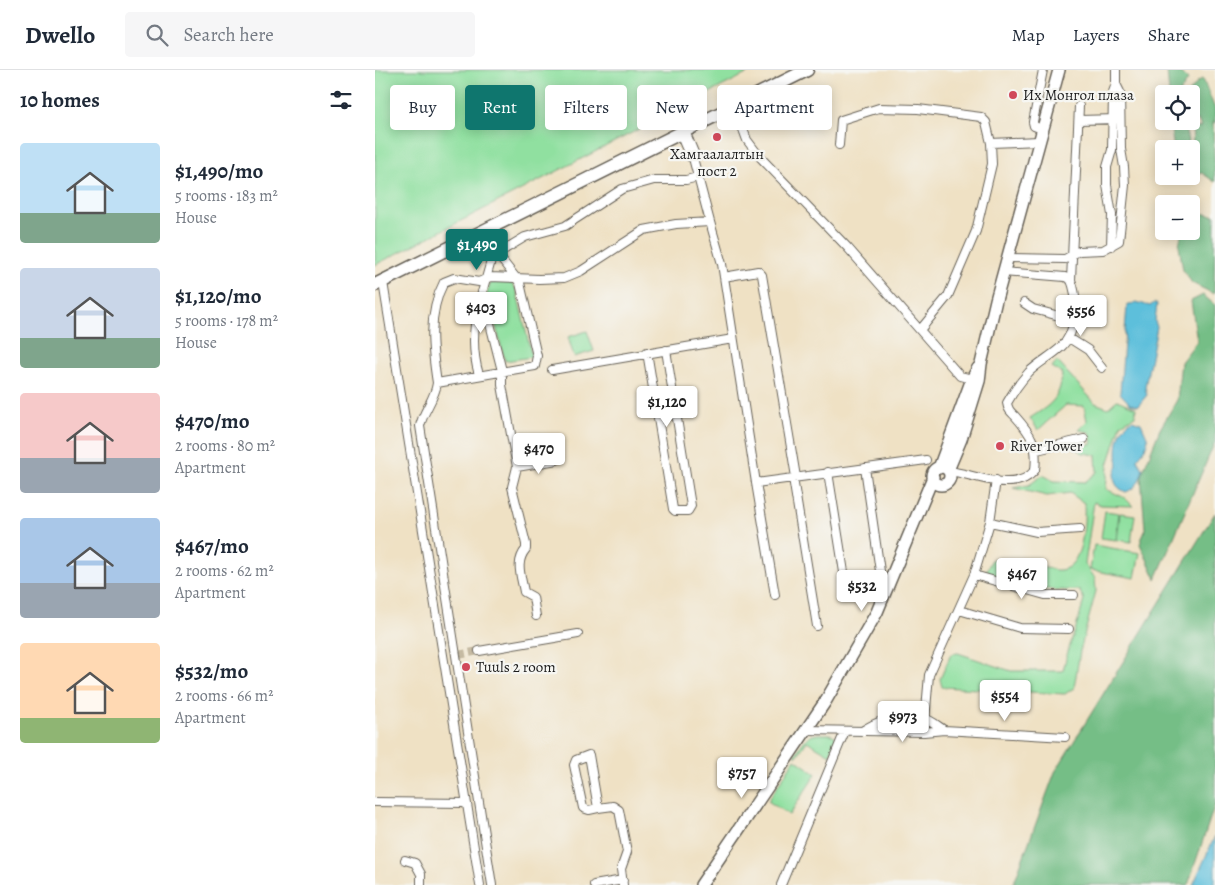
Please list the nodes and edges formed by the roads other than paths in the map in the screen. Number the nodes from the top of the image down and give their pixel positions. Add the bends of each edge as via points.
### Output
1 (807, 70) edge
2 (1043, 70) edge
3 (1059, 70) edge
4 (1116, 70) edge
5 (777, 85) edge
6 (1079, 106) dead end
7 (717, 115) edge
8 (1117, 119) junction
9 (1079, 120) junction
10 (1042, 129) junction
11 (743, 130) edge
12 (682, 133) junction
13 (1039, 141) junction
14 (839, 144) dead end
15 (991, 144) junction
16 (698, 177) junction
17 (709, 222) junction
18 (485, 232) junction
19 (1111, 246) junction
20 (1072, 255) junction
21 (494, 256) junction
22 (1007, 258) junction
23 (1003, 272) junction
24 (517, 277) junction
25 (723, 277) junction
26 (487, 278) junction
27 (1071, 280) junction
28 (379, 284) edge
29 (482, 292) junction
30 (1024, 303) dead end
31 (1074, 320) junction
32 (920, 330) junction
33 (1069, 338) junction
34 (733, 339) junction
35 (666, 350) junction
36 (647, 352) junction
37 (981, 364) junction
38 (1102, 368) dead end
39 (551, 370) dead end
40 (502, 371) junction
41 (479, 376) junction
42 (972, 379) junction
43 (437, 383) junction
44 (677, 414) junction
45 (659, 417) junction
46 (1084, 439) dead end
47 (1037, 450) junction
48 (557, 460) dead end
49 (926, 460) dead end
50 (517, 467) junction
51 (865, 468) junction
52 (828, 472) junction
53 (943, 475) junction
54 (795, 478) junction
55 (995, 480) junction
56 (756, 482) junction
57 (990, 522) junction
58 (1080, 529) dead end
59 (974, 575) junction
60 (882, 585) dead end
61 (847, 591) dead end
62 (775, 595) dead end
63 (1074, 595) dead end
64 (959, 610) junction
65 (536, 616) dead end
66 (817, 626) dead end
67 (1069, 629) dead end
68 (578, 634) dead end
69 (479, 651) tunnel mouth
70 (457, 655) junction
71 (443, 657) junction
72 (924, 718) junction
73 (806, 730) junction
74 (944, 730) junction
75 (862, 731) junction
76 (845, 732) junction
77 (924, 732) junction
78 (1065, 737) dead end
79 (375, 802) edge
80 (466, 803) junction
81 (598, 808) junction
82 (405, 860) dead end
83 (623, 883) edge
84 (421, 885) edge
85 (479, 885) edge
86 (493, 885) edge
87 (594, 885) edge
88 (701, 885) edge
89 (781, 885) edge

1 - 5 main road
2 - 10 street via 1033,122
3 - 10 street
4 - 8 street via 1116,84 1120,92
6 - 9 street
7 - 12 main road
8 - 9 street
8 - 19 street via 1107,168 1112,215
8 - 19 street via 1125,184 1120,239
9 - 20 street
10 - 13 street
11 - 32 street via 759,156 848,248
12 - 16 street
12 - 18 main road
13 - 15 street
13 - 22 street
14 - 15 street via 841,120 879,108 981,117 986,122
15 - 32 street via 992,164 976,231 948,296
16 - 17 street
16 - 21 street via 653,180 622,189 565,226 525,237
17 - 24 street via 644,230 581,271 564,278
17 - 25 street
18 - 21 street
18 - 21 street
18 - 28 main road
19 - 20 street
20 - 22 street via 1065,260
20 - 27 street
21 - 24 street
21 - 26 street
22 - 23 street
23 - 27 street
23 - 37 street
24 - 26 street
24 - 40 street via 537,363
25 - 34 street
25 - 54 street via 758,271 762,275
26 - 29 street
26 - 43 street via 479,282 454,278 444,282 439,292 431,331
27 - 31 street via 1075,290
28 - 71 street
29 - 40 street
29 - 41 street via 474,337
30 - 31 street via 1043,313
31 - 33 street
32 - 42 street via 960,376
33 - 38 street via 1088,350
33 - 47 street via 1030,371 1007,403 1009,410 1028,430
34 - 35 street
34 - 56 street
35 - 36 street
35 - 44 street
36 - 39 street
36 - 45 street
37 - 42 street
37 - 53 street via 961,439
40 - 41 street
40 - 50 street
41 - 43 street
42 - 53 street
43 - 70 street via 420,426
44 - 45 street
44 - 45 street via 691,506 688,511 673,509
46 - 47 street
47 - 55 street via 1035,470 1027,479 1015,483
48 - 50 street
49 - 51 street
50 - 65 street via 512,487 526,544 518,564 524,592 533,597
51 - 52 street
51 - 60 street
52 - 54 street
52 - 61 street
53 - 55 street via 963,473
53 - 73 street via 923,497 877,612
54 - 56 street
54 - 66 street
55 - 57 street
56 - 62 street
57 - 58 street via 1037,532
57 - 59 street
59 - 63 street via 1045,595
59 - 64 street
64 - 67 street via 1020,628
64 - 72 street via 929,675
68 - 69 street
70 - 71 street
70 - 86 street
71 - 80 street
72 - 74 street
72 - 75 street via 878,721
72 - 77 street
73 - 76 street
73 - 88 street
74 - 77 street
74 - 78 street
75 - 76 street
75 - 77 street
76 - 89 street
79 - 80 street
80 - 85 street
81 - 81 street via 594,781 589,755 575,760 574,765 583,808
81 - 83 street via 613,806 619,810 627,852 621,869
82 - 84 street via 415,863 421,874
83 - 87 street

